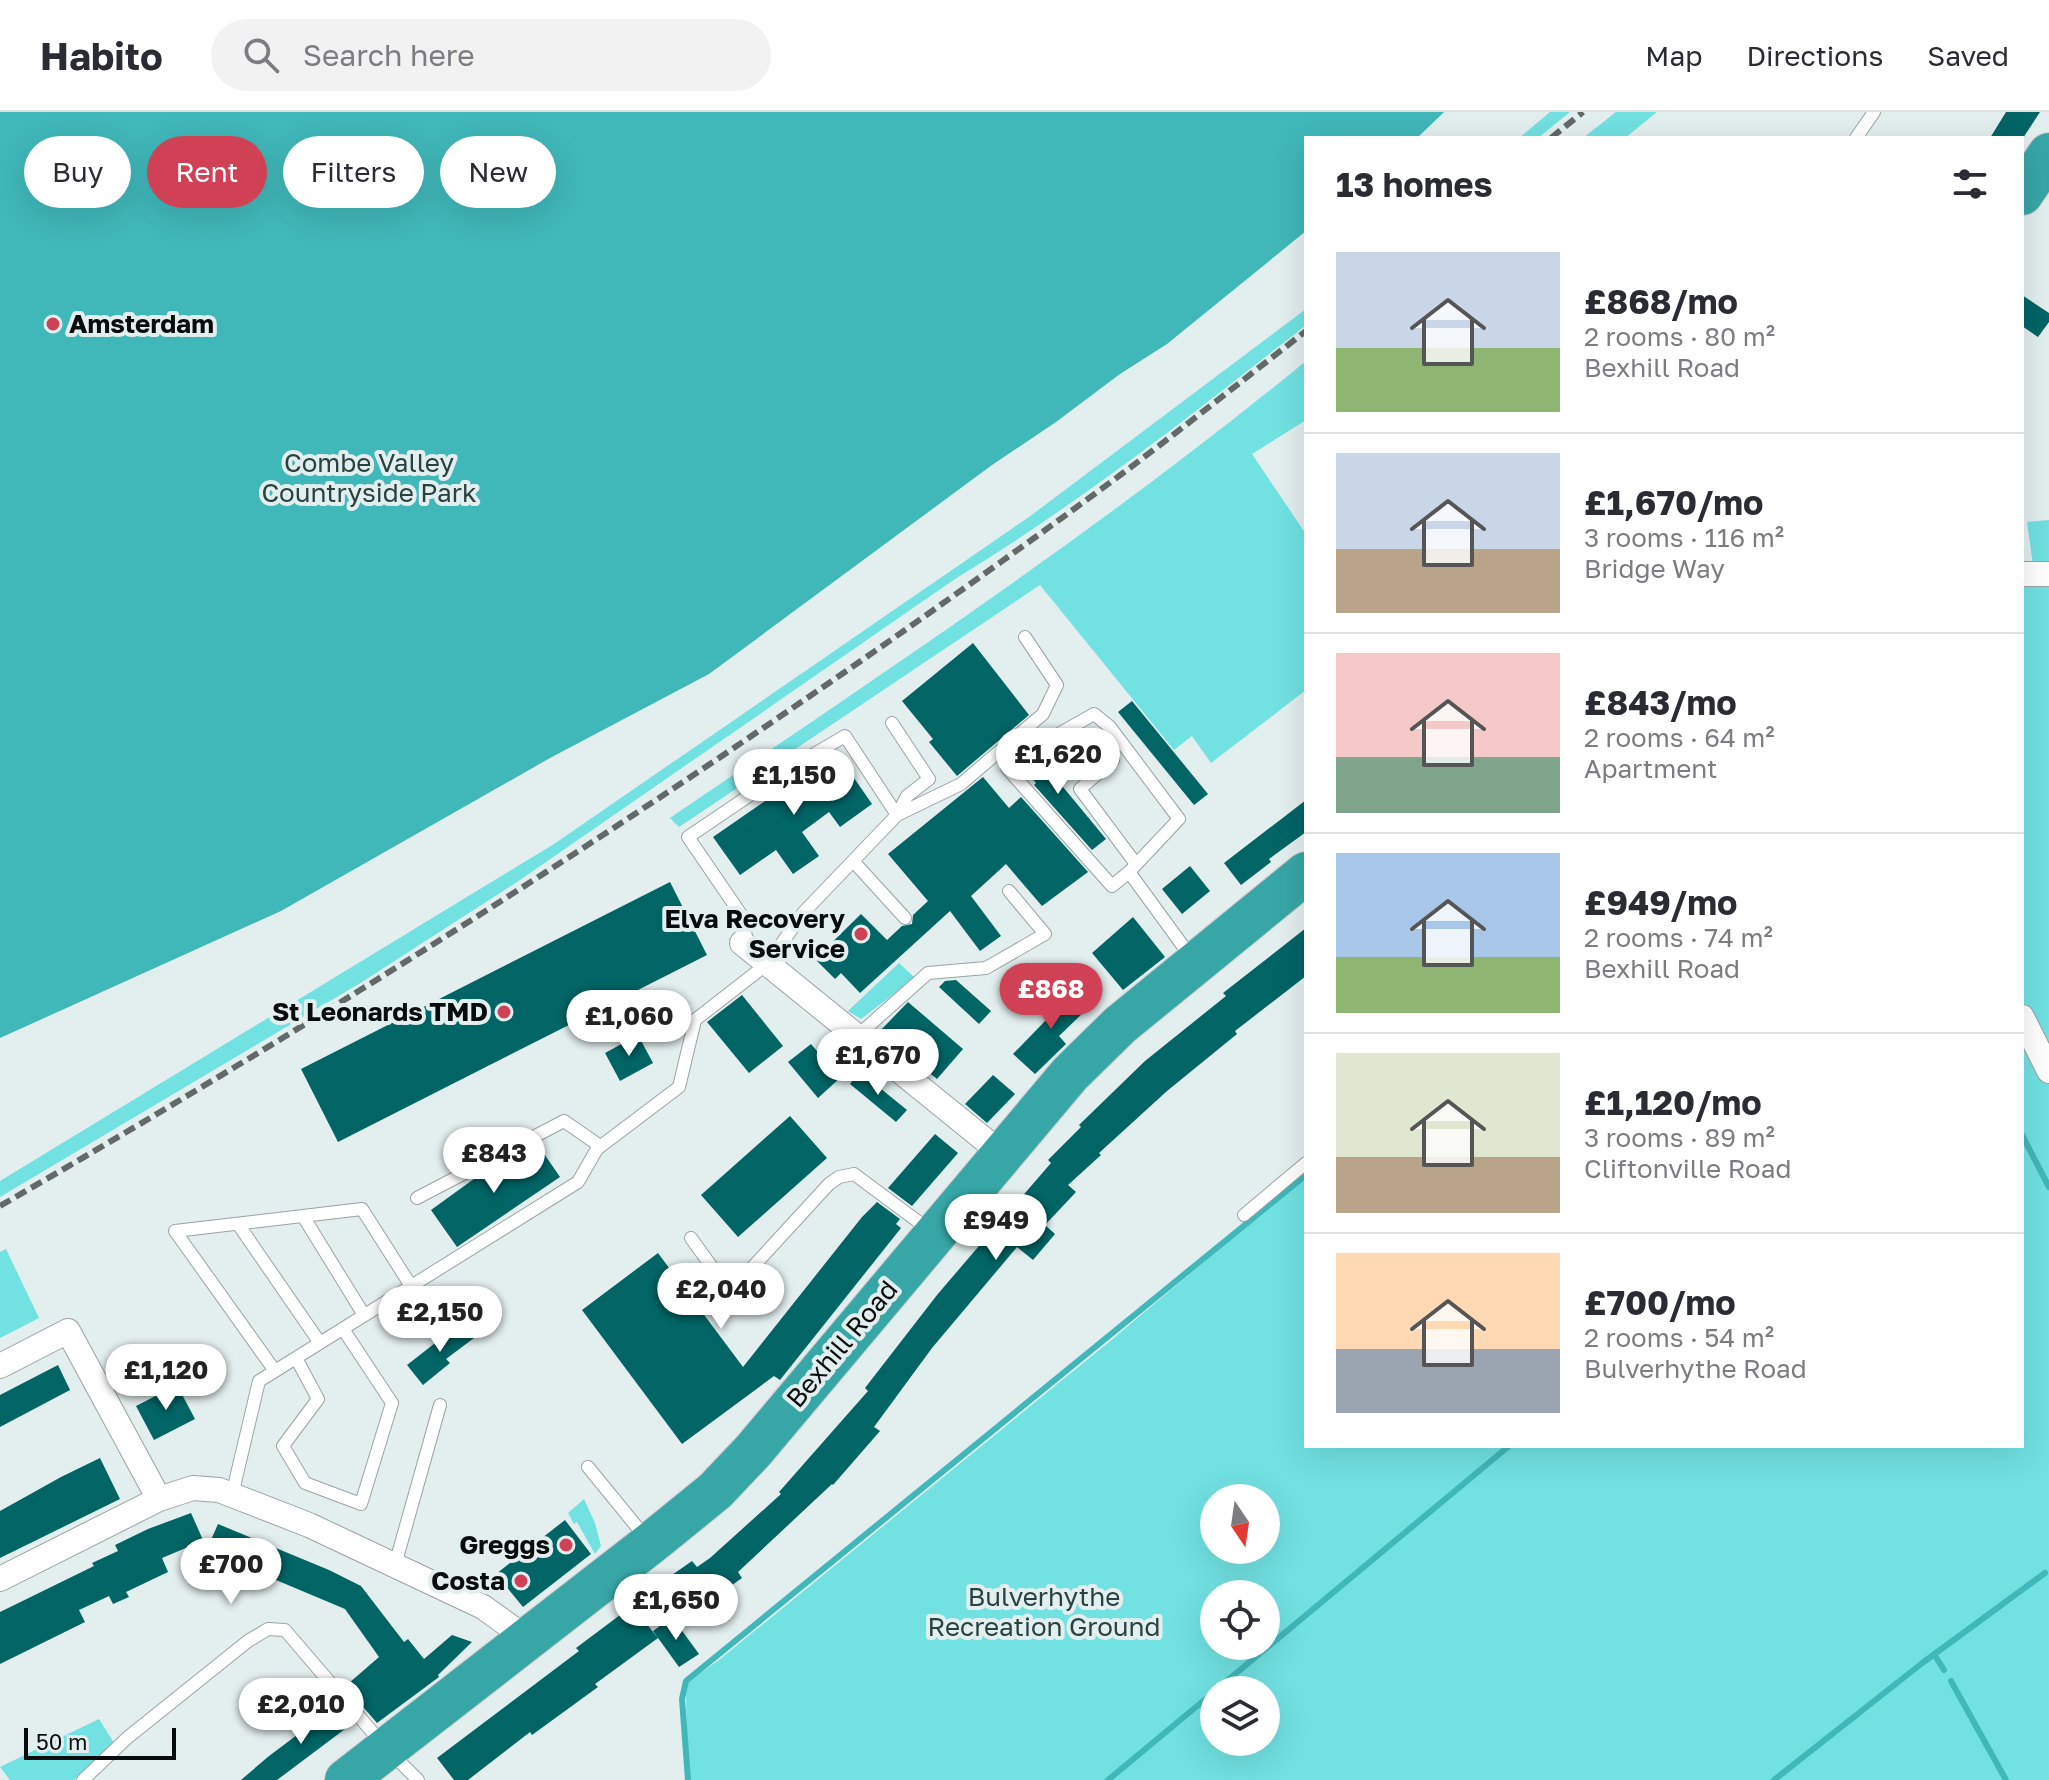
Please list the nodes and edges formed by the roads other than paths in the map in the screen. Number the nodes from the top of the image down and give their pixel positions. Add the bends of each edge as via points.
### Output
1 (1874, 112) edge
2 (1857, 136) edge
3 (2049, 154) edge
4 (2024, 191) edge
5 (2024, 574) edge
6 (2049, 574) edge
7 (1025, 637) dead end
8 (892, 723) dead end
9 (1057, 735) dead end
10 (1113, 760) dead end
11 (801, 762) dead end
12 (1007, 768) dead end
13 (756, 791) dead end
14 (897, 815) junction
15 (853, 861) junction
16 (1133, 868) junction
17 (1304, 875) edge
18 (1009, 891) dead end
19 (905, 918) dead end
20 (752, 952) junction
21 (1196, 963) junction
22 (2024, 1021) edge
23 (856, 1037) junction
24 (2049, 1071) edge
25 (600, 1146) junction
26 (1001, 1153) junction
27 (1304, 1165) edge
28 (417, 1198) dead end
29 (1244, 1215) dead end
30 (303, 1216) junction
31 (238, 1224) junction
32 (934, 1234) junction
33 (691, 1238) dead end
34 (411, 1286) junction
35 (364, 1315) junction
36 (343, 1329) junction
37 (320, 1343) junction
38 (296, 1358) junction
39 (0, 1366) edge
40 (275, 1371) junction
41 (440, 1405) dead end
42 (588, 1467) dead end
43 (232, 1495) junction
44 (159, 1499) junction
45 (651, 1543) junction
46 (395, 1565) junction
47 (0, 1579) edge
48 (529, 1640) junction
49 (386, 1748) junction
50 (83, 1780) edge
51 (346, 1780) edge
52 (418, 1780) edge

1 - 2 lane
3 - 4 highway
5 - 6 street
7 - 14 lane via 1057,685 1043,714 961,784
8 - 14 lane via 929,779 907,796
9 - 16 lane via 1094,714 1110,727 1179,819
10 - 16 lane via 1080,789
11 - 14 lane via 845,736
12 - 16 lane via 1112,886
13 - 20 lane via 688,837 742,916
14 - 15 lane
15 - 19 lane
15 - 20 lane via 804,912
16 - 21 lane
17 - 21 highway, Bexhill Road
18 - 23 lane via 1045,934 986,968 928,973
20 - 23 street
20 - 25 lane via 695,1020 679,1087
21 - 26 highway, Bexhill Road via 1120,1025
22 - 24 street
23 - 26 street
25 - 28 lane via 564,1121
25 - 34 lane via 578,1182
26 - 32 highway, Bexhill Road
27 - 29 lane
30 - 31 lane
30 - 34 lane via 362,1209
30 - 35 lane
31 - 37 lane
31 - 40 lane via 175,1231
32 - 33 lane via 854,1174 829,1184 739,1282 724,1284
32 - 45 highway, Bexhill Road via 753,1451 715,1491
34 - 35 lane
35 - 36 lane
36 - 37 lane
36 - 38 lane via 392,1403 361,1504 305,1483 283,1446 318,1399
37 - 38 lane
38 - 40 lane
39 - 44 street via 68,1331
40 - 43 lane via 259,1381
41 - 46 lane
42 - 45 lane
43 - 44 street via 193,1488
43 - 46 street
44 - 47 street
45 - 48 highway, Bexhill Road
46 - 48 street via 483,1607
48 - 49 highway, Bexhill Road
49 - 50 lane via 285,1630 268,1629 139,1728
49 - 51 highway, Bexhill Road
49 - 52 lane

